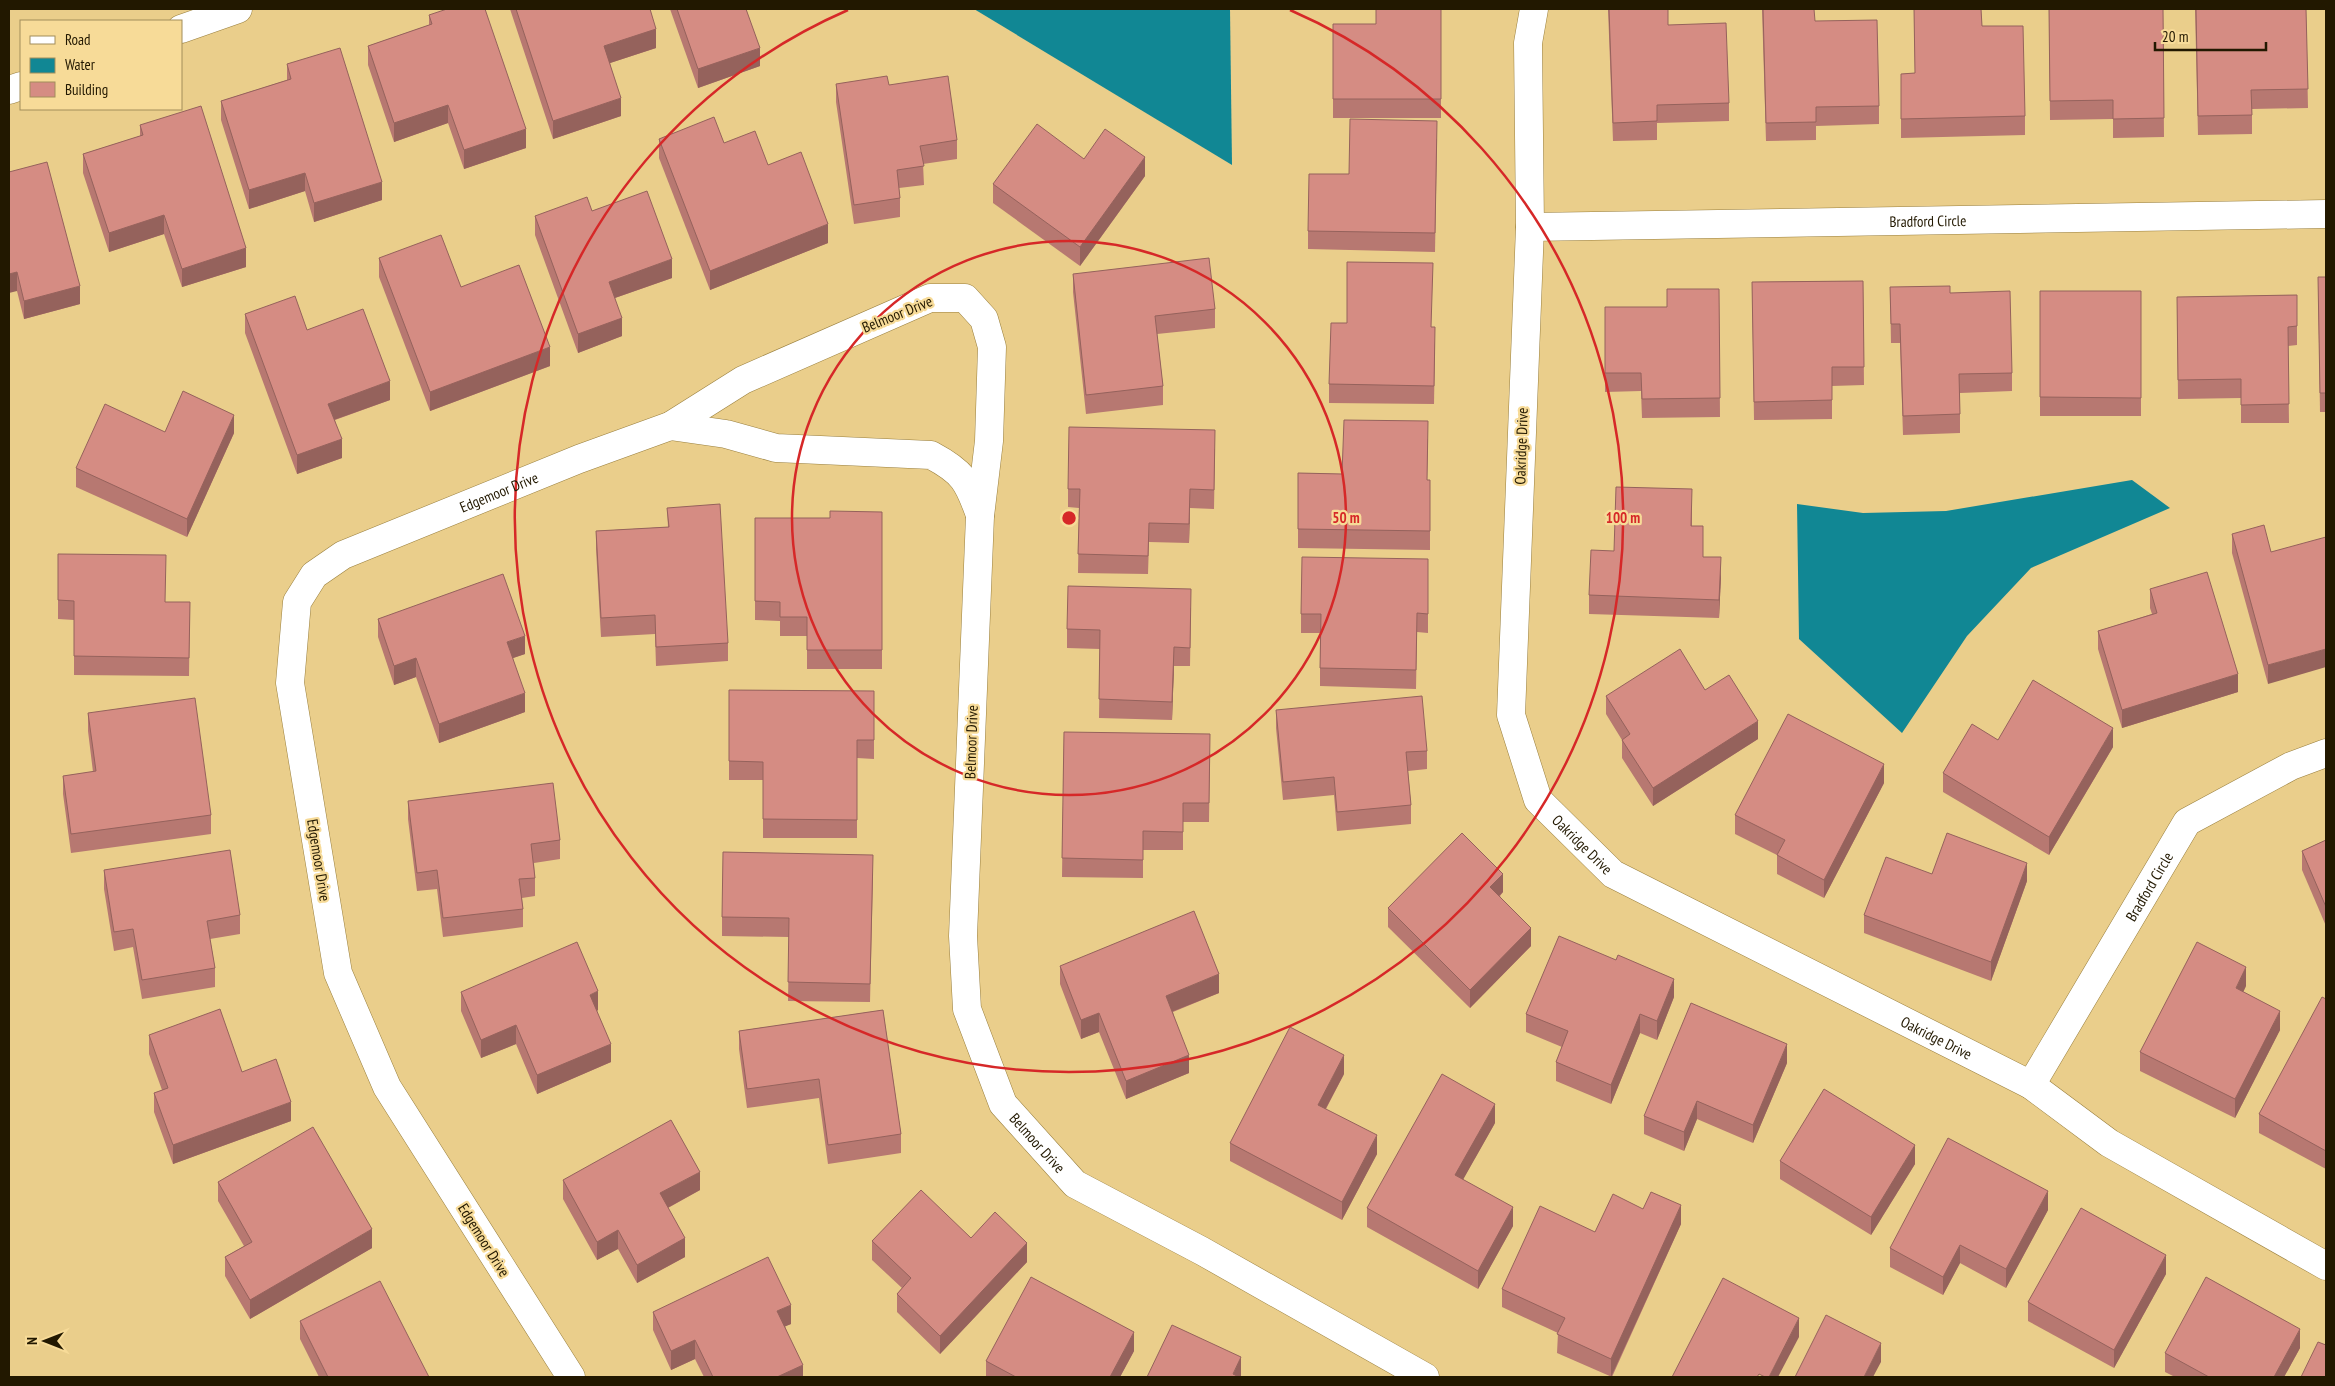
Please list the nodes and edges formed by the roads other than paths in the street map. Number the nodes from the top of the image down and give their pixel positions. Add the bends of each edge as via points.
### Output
1 (238, 9) edge
2 (1534, 9) edge
3 (182, 29) edge
4 (2326, 214) edge
5 (1530, 227) junction
6 (670, 426) junction
7 (579, 459) joint
8 (980, 516) junction
9 (2326, 753) edge
10 (2031, 1085) junction
11 (2326, 1266) edge
12 (571, 1377) edge
13 (1425, 1377) edge

1 - 3 street
2 - 5 street, Oakridge Drive via 1528,43
4 - 5 street, Bradford Circle
5 - 10 street, Oakridge Drive via 1511,715 1538,800 1613,874
6 - 7 street, Belmoor Drive
6 - 8 street via 726,434 776,448 931,455 954,467 970,487
6 - 8 street, Belmoor Drive via 743,380 930,298 965,298 984,319 992,347 989,441
7 - 12 street, Edgemoor Drive via 343,555 314,575 297,602 290,683 338,973 387,1087
8 - 13 street, Belmoor Drive via 964,936 967,1009 1003,1104 1075,1184 1202,1251
9 - 10 street, Bradford Circle via 2291,766 2187,822
10 - 11 street, Oakridge Drive via 2109,1143

